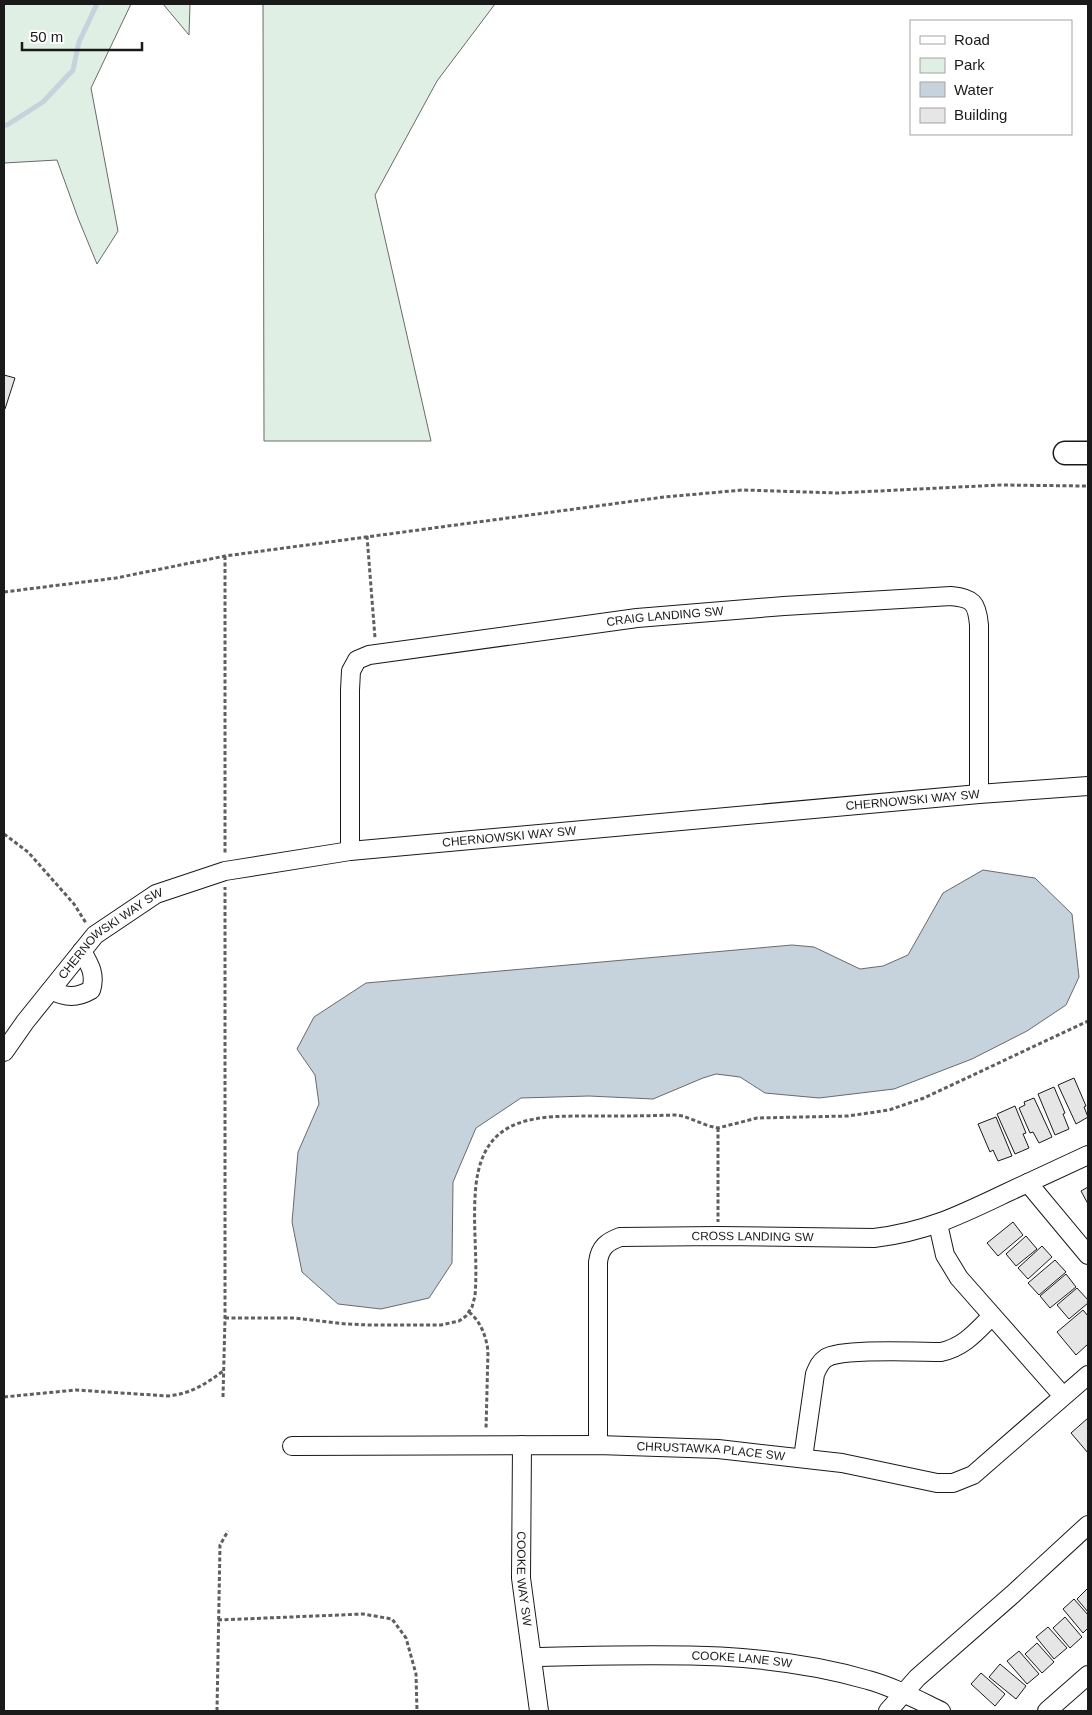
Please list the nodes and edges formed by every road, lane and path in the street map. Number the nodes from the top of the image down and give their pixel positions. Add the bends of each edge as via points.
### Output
1 (1065, 453) dead end
2 (1088, 453) edge
3 (1088, 484) edge
4 (367, 536) junction
5 (225, 556) junction
6 (4, 592) edge
7 (376, 654) junction
8 (1088, 786) edge
9 (978, 794) junction
10 (4, 834) edge
11 (350, 851) junction
12 (225, 871) junction
13 (95, 935) junction
14 (82, 951) junction
15 (51, 990) junction
16 (1088, 1021) edge
17 (4, 1052) edge
18 (718, 1128) junction
19 (1088, 1155) edge
20 (1028, 1183) junction
21 (938, 1224) junction
22 (718, 1236) junction
23 (1088, 1254) edge
24 (469, 1312) junction
25 (992, 1316) junction
26 (225, 1318) junction
27 (224, 1370) junction
28 (1088, 1375) edge
29 (1063, 1396) junction
30 (4, 1397) edge
31 (223, 1397) dead end
32 (485, 1445) junction
33 (522, 1445) junction
34 (598, 1445) junction
35 (292, 1446) dead end
36 (803, 1458) junction
37 (1088, 1525) edge
38 (228, 1531) dead end
39 (218, 1620) junction
40 (533, 1657) junction
41 (1088, 1675) edge
42 (904, 1694) junction
43 (217, 1711) edge
44 (417, 1711) edge
45 (539, 1711) edge
46 (888, 1711) edge
47 (942, 1711) edge
48 (1048, 1711) edge

1 - 2 main road
3 - 4 path via 875,492 743,490 664,497
4 - 5 path
4 - 7 path
5 - 6 path via 116,578
5 - 12 path
7 - 9 street, CRAIG LANDING SW via 638,618 803,604 963,597 977,610 979,625
7 - 11 street, CRAIG LANDING SW via 357,660 352,671
8 - 9 street, CHERNOWSKI WAY SW
9 - 11 street, CHERNOWSKI WAY SW
10 - 13 path via 28,852 74,904
11 - 12 street, CHERNOWSKI WAY SW
12 - 13 street, CHERNOWSKI WAY SW via 156,894
12 - 26 path
13 - 14 street, CHERNOWSKI WAY SW
14 - 15 street, CHERNOWSKI WAY SW
14 - 15 street via 94,980 91,990 71,997
15 - 17 street, CHERNOWSKI WAY SW
16 - 18 path via 924,1098 889,1110 848,1116 757,1118
18 - 22 path
18 - 24 path via 675,1115 559,1116 527,1119 511,1126 489,1146 478,1173 476,1282
19 - 20 street, CROSS LANDING SW
20 - 21 street, CROSS LANDING SW
20 - 23 street
21 - 22 street, CROSS LANDING SW via 874,1238
21 - 25 street via 951,1266
22 - 34 street, CROSS LANDING SW via 620,1237 604,1244 599,1253
24 - 26 path via 459,1321 441,1324 370,1325 296,1318
24 - 32 path via 481,1327 488,1351
25 - 29 street
25 - 36 street via 964,1344 951,1350 844,1353 825,1358 815,1374
26 - 27 path
27 - 30 path via 182,1395 76,1390
27 - 31 path
28 - 29 street, CHRUSTAWKA PLACE SW
29 - 36 street, CHRUSTAWKA PLACE SW via 973,1476 953,1483 937,1483
32 - 33 street, CHRUSTAWKA PLACE SW
32 - 35 street, CHRUSTAWKA PLACE SW
33 - 34 street, CHRUSTAWKA PLACE SW
33 - 40 street, COOKE WAY SW via 521,1578
34 - 36 street, CHRUSTAWKA PLACE SW via 718,1449
37 - 42 street via 917,1678
38 - 39 path via 220,1545
39 - 43 path
39 - 44 path via 363,1614 392,1619 406,1638 416,1674
40 - 42 street, COOKE LANE SW via 676,1654 757,1659 836,1671 871,1680
40 - 45 street, COOKE WAY SW
41 - 48 street
42 - 46 street
42 - 47 street, COOKE LANE SW

